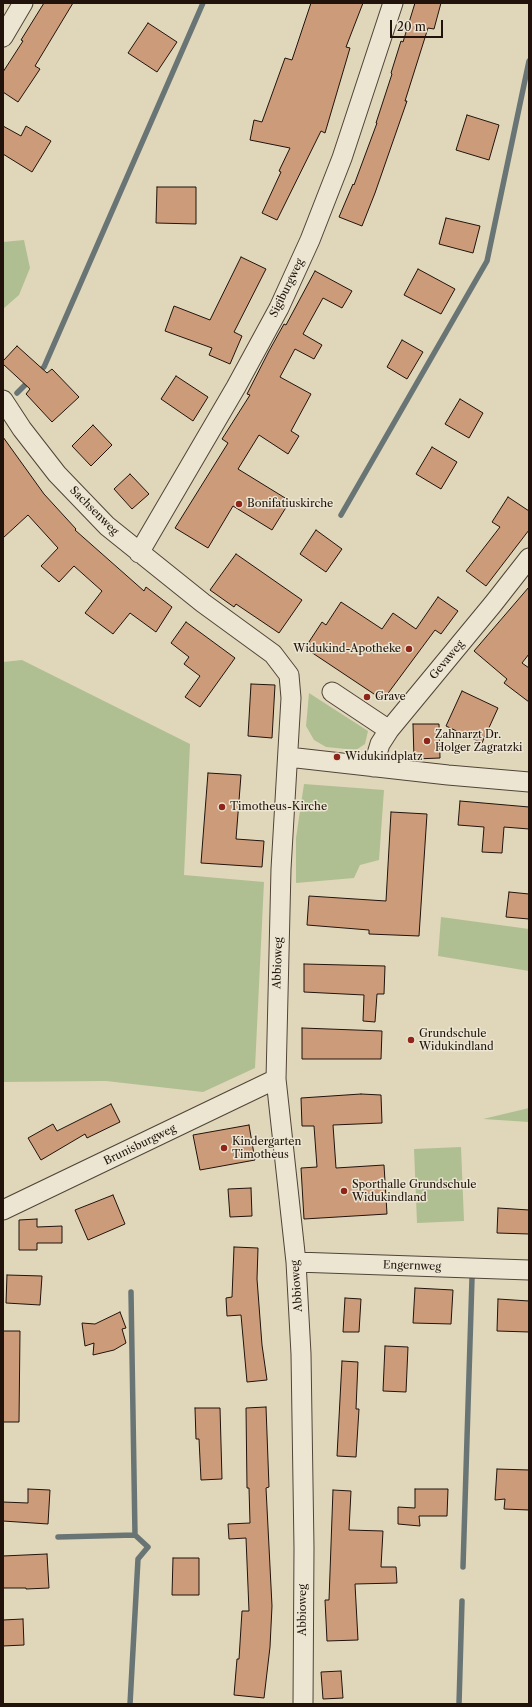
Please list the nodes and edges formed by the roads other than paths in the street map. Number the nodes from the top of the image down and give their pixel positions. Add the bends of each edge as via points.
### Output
1 (23, 3) edge
2 (393, 3) edge
3 (3, 37) edge
4 (3, 400) edge
5 (139, 553) junction
6 (529, 558) edge
7 (332, 692) dead end
8 (389, 730) junction
9 (288, 757) junction
10 (373, 767) junction
11 (529, 782) edge
12 (276, 1079) junction
13 (3, 1210) edge
14 (296, 1262) junction
15 (529, 1270) edge
16 (303, 1704) edge

1 - 3 street
2 - 5 street, Sigiburgweg via 342,158 310,240 279,308
4 - 5 street, Sachsenweg via 22,430 57,474 107,526
5 - 9 street, Sachsenweg via 273,654 288,675 291,698
6 - 8 street, Gevaweg
7 - 8 street
8 - 10 street, Gevaweg via 380,744
9 - 10 street
9 - 12 street, Abbioweg via 281,869
10 - 11 street
12 - 13 street, Brunisburgweg
12 - 14 street, Abbioweg
14 - 15 street, Engernweg
14 - 16 street, Abbioweg via 302,1395

